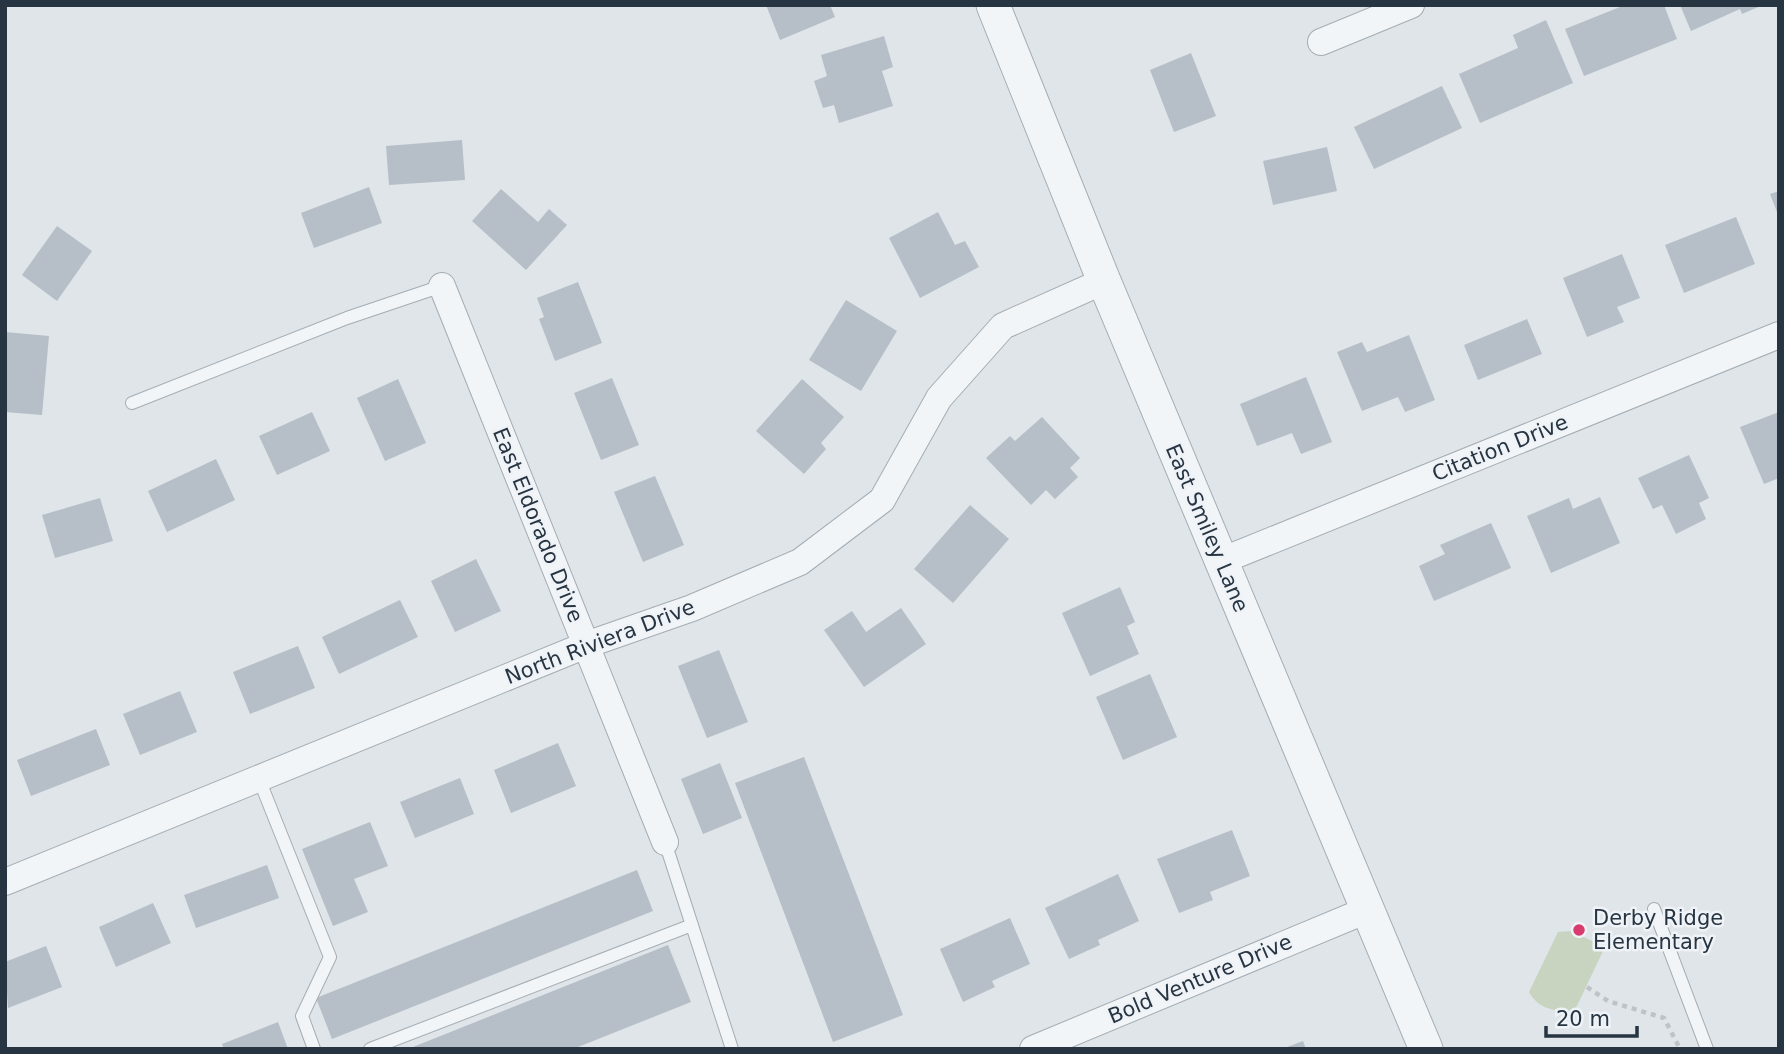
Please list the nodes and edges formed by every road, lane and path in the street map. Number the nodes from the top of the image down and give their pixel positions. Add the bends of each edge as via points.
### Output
1 (993, 5) edge
2 (1411, 5) edge
3 (1321, 42) dead end
4 (1104, 281) junction
5 (442, 286) joint
6 (1779, 335) edge
7 (132, 403) dead end
8 (1221, 561) junction
9 (586, 645) junction
10 (259, 779) junction
11 (665, 842) joint
12 (5, 883) edge
13 (1654, 909) dead end
14 (1367, 910) junction
15 (692, 925) junction
16 (1587, 987) dead end
17 (314, 1049) edge
18 (370, 1049) edge
19 (732, 1049) edge
20 (1032, 1049) edge
21 (1426, 1049) edge
22 (1680, 1049) edge
23 (1707, 1049) edge

1 - 4 street, East Smiley Lane
2 - 3 street
4 - 8 street, East Smiley Lane
4 - 9 street, North Riviera Drive via 1003,326 939,398 882,500 800,562 692,608
5 - 7 lane via 347,318
5 - 9 street, East Eldorado Drive
6 - 8 street, Citation Drive
8 - 14 street, East Smiley Lane
9 - 10 street, North Riviera Drive
9 - 11 street, East Eldorado Drive
10 - 12 street, North Riviera Drive
10 - 17 lane via 330,957 302,1016
11 - 15 lane
13 - 23 lane
14 - 20 street, Bold Venture Drive
14 - 21 street, East Smiley Lane
15 - 18 lane
15 - 19 lane
16 - 22 path via 1608,1001 1664,1018

